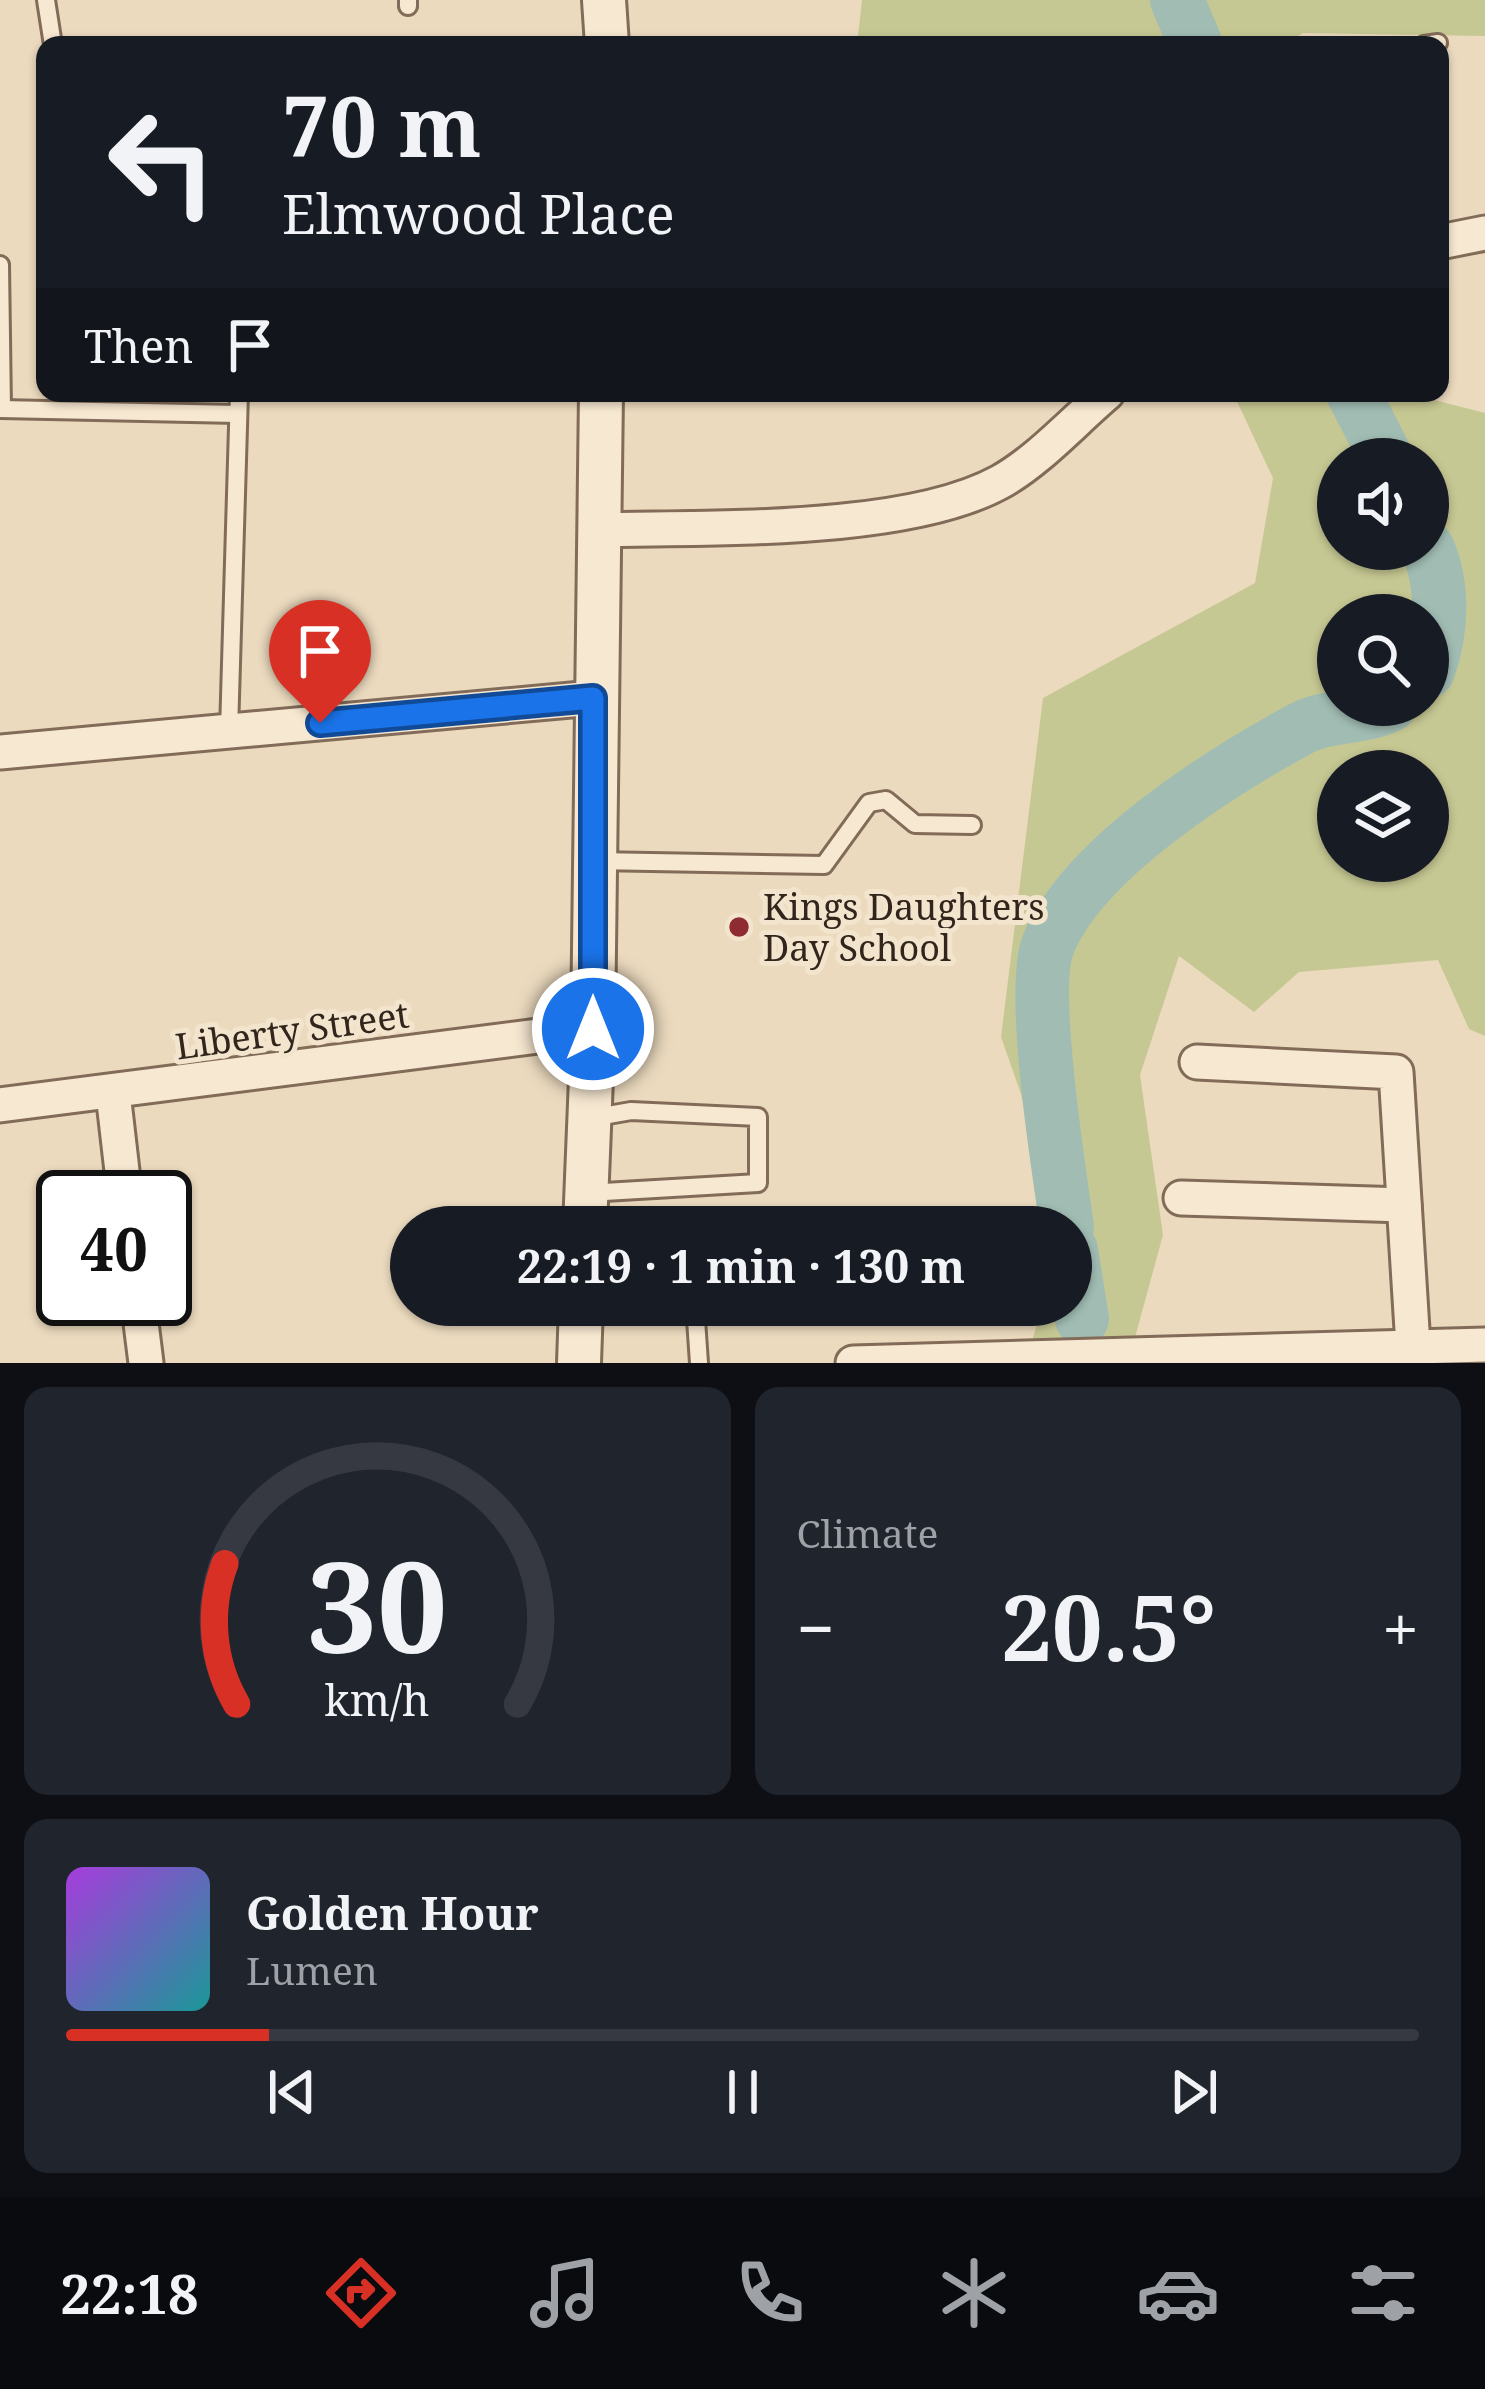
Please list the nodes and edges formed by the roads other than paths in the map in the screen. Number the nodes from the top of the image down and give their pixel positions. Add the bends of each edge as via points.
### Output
1 (46, 0) edge
2 (604, 0) edge
3 (52, 36) edge
4 (607, 36) edge
5 (1485, 233) edge
6 (1449, 240) edge
7 (0, 265) edge
8 (239, 402) edge
9 (601, 402) edge
10 (1096, 402) edge
11 (1, 410) edge
12 (238, 415) junction
13 (597, 530) junction
14 (593, 698) junction
15 (230, 731) junction
16 (0, 752) edge
17 (972, 824) dead end
18 (593, 861) junction
19 (593, 1029) junction
20 (1196, 1062) dead end
21 (112, 1094) junction
22 (0, 1106) edge
23 (589, 1118) junction
24 (122, 1170) edge
25 (1181, 1198) dead end
26 (1404, 1205) junction
27 (585, 1206) edge
28 (611, 1206) edge
29 (141, 1326) edge
30 (580, 1326) edge
31 (696, 1326) edge
32 (1413, 1346) junction
33 (1484, 1351) edge
34 (146, 1363) edge
35 (578, 1363) edge
36 (699, 1363) edge
37 (853, 1363) edge

1 - 3 lane
2 - 4 street
5 - 6 street
7 - 11 lane
8 - 12 lane
9 - 13 street
10 - 13 street via 1005,479 931,508 776,525
11 - 12 lane
12 - 15 lane
13 - 14 street
14 - 15 street
14 - 18 street
15 - 16 street
17 - 18 lane via 914,824 886,800 869,803 824,865
18 - 19 street
19 - 21 street, Liberty Street
19 - 23 street
20 - 26 street via 1396,1072
21 - 22 street, Liberty Street
21 - 24 street
23 - 27 street
23 - 28 lane via 631,1111 758,1117 758,1183
25 - 26 street
26 - 32 street
29 - 34 street
30 - 35 street
31 - 36 lane
32 - 33 street
32 - 37 street

